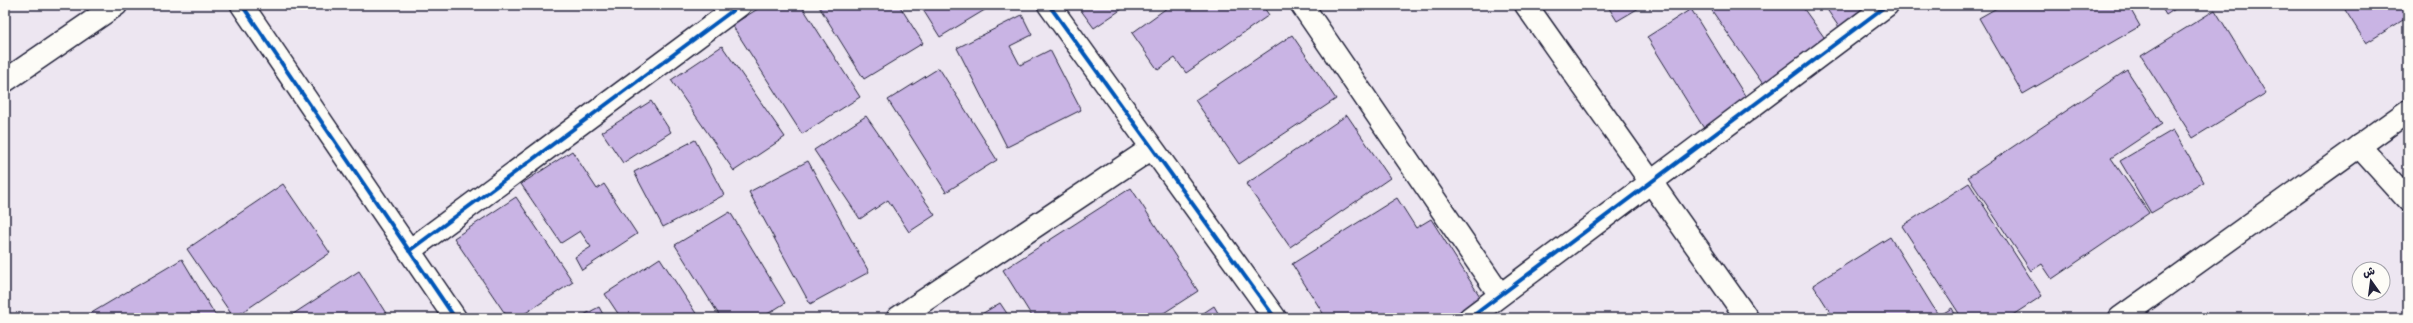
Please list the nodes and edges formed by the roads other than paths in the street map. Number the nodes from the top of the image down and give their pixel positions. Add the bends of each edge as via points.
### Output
1 (116, 5) edge
2 (242, 5) edge
3 (740, 5) edge
4 (1049, 5) edge
5 (1302, 5) edge
6 (1526, 5) edge
7 (1887, 5) edge
8 (5, 81) edge
9 (2408, 111) edge
10 (2359, 146) junction
11 (1152, 148) junction
12 (1651, 183) junction
13 (2408, 200) edge
14 (409, 250) junction
15 (1500, 295) junction
16 (455, 318) edge
17 (898, 318) edge
18 (1275, 318) edge
19 (1470, 318) edge
20 (1746, 318) edge
21 (2120, 318) edge

1 - 8 street
2 - 14 street
3 - 14 street
4 - 11 street
5 - 15 street
6 - 12 street
7 - 12 street
9 - 10 street
10 - 13 street
10 - 21 street
11 - 17 street
11 - 18 street
12 - 15 street
12 - 20 street
14 - 16 street
15 - 19 street

